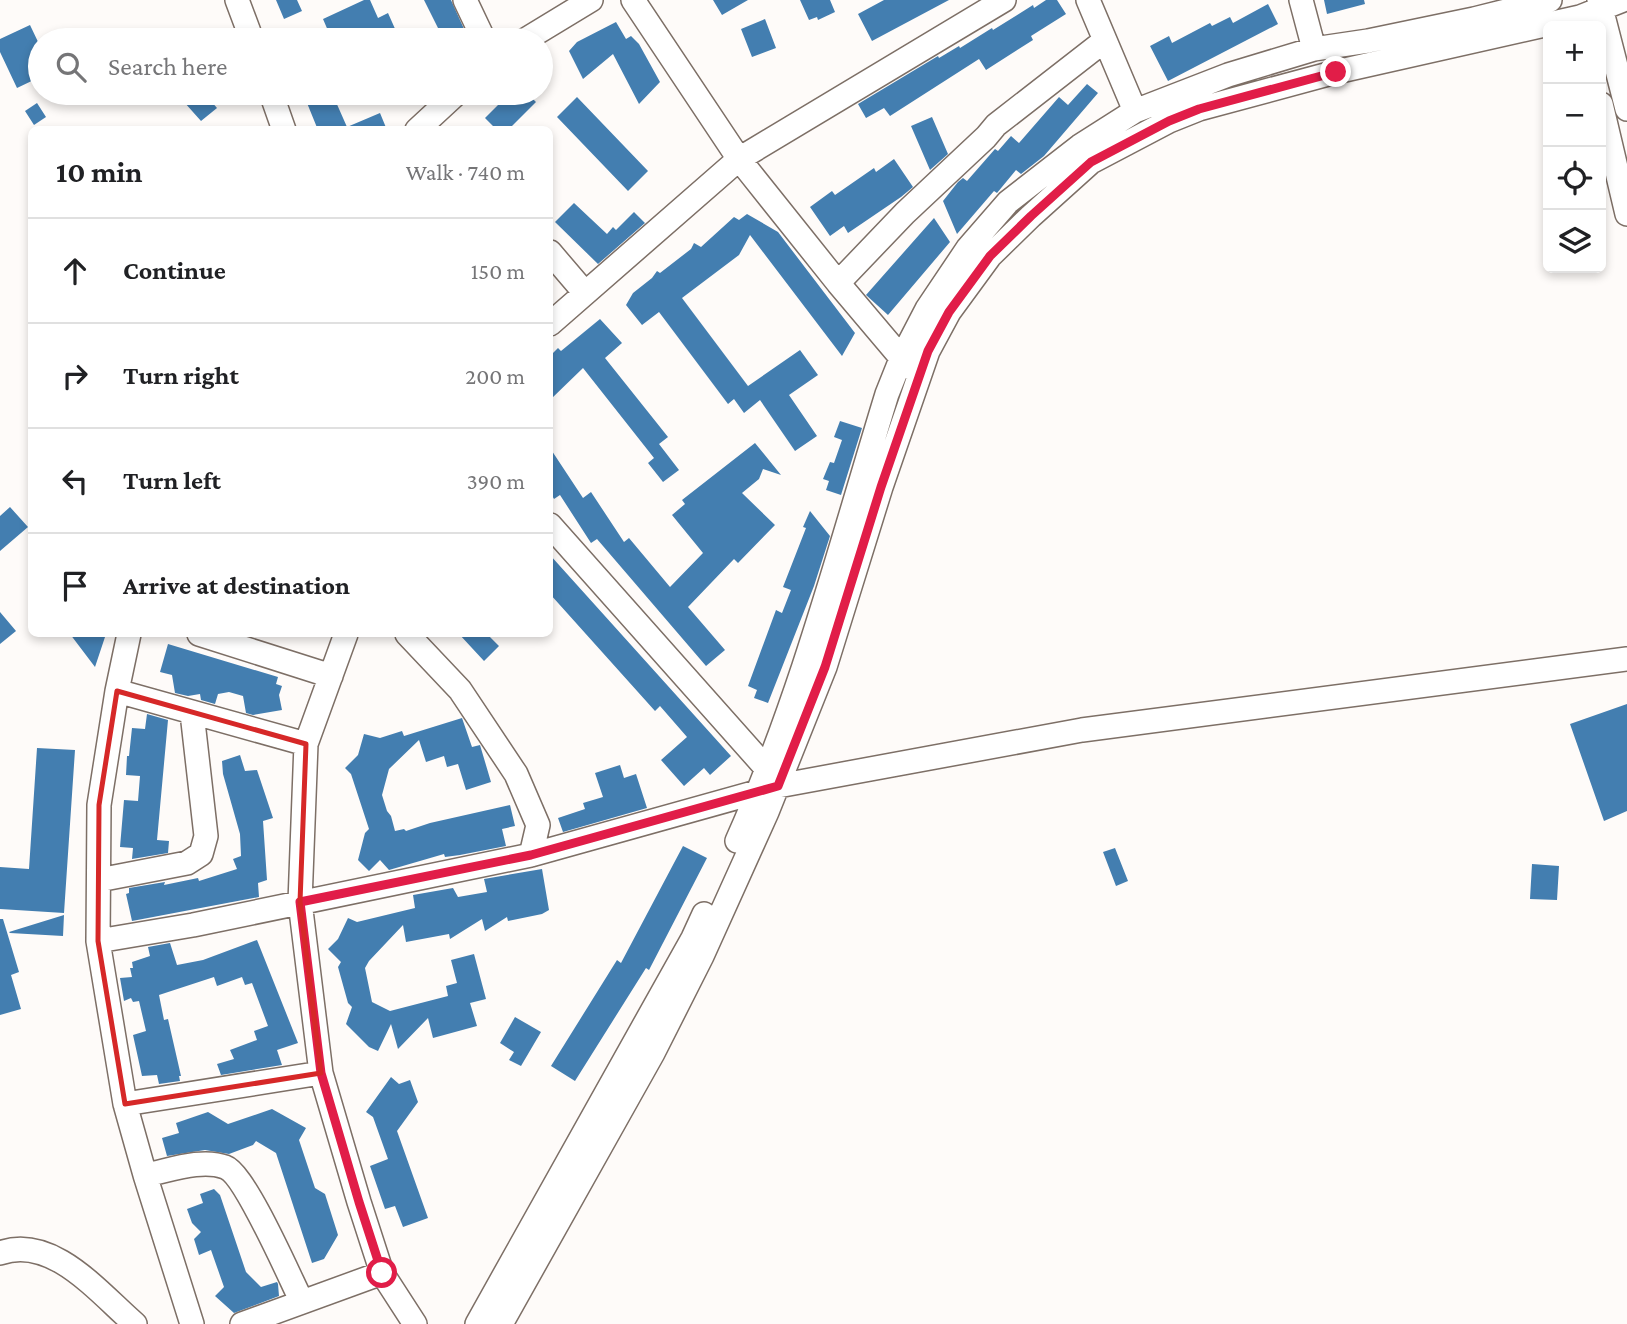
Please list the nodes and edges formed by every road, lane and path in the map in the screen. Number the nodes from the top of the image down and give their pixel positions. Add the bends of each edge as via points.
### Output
1 (237, 0) edge
2 (465, 0) edge
3 (591, 0) edge
4 (632, 0) edge
5 (1004, 0) edge
6 (1087, 0) edge
7 (1301, 0) edge
8 (1550, 0) edge
9 (1623, 0) edge
10 (1588, 10) edge
11 (247, 28) edge
12 (478, 28) edge
13 (545, 28) edge
14 (1104, 41) junction
15 (1314, 49) junction
16 (275, 105) edge
17 (447, 105) edge
18 (1627, 109) edge
19 (1135, 111) junction
20 (430, 125) edge
21 (1606, 125) edge
22 (283, 126) edge
23 (739, 159) junction
24 (1627, 214) edge
25 (553, 256) edge
26 (838, 283) junction
27 (585, 293) junction
28 (553, 321) edge
29 (901, 359) junction
30 (919, 376) junction
31 (553, 529) edge
32 (128, 637) edge
33 (208, 637) edge
34 (345, 637) edge
35 (410, 637) edge
36 (1627, 659) edge
37 (331, 676) junction
38 (117, 691) junction
39 (192, 713) junction
40 (306, 744) junction
41 (768, 782) junction
42 (531, 855) junction
43 (99, 880) junction
44 (300, 902) junction
45 (98, 941) junction
46 (321, 1073) junction
47 (125, 1104) junction
48 (145, 1175) junction
49 (0, 1253) edge
50 (382, 1273) junction
51 (302, 1302) junction
52 (274, 1319) edge
53 (135, 1324) edge
54 (192, 1324) edge
55 (242, 1324) edge
56 (415, 1324) edge
57 (477, 1324) edge
58 (501, 1324) edge

1 - 11 street
2 - 12 street
3 - 13 street
4 - 23 street
5 - 23 street
6 - 14 street
7 - 15 street
8 - 15 street
9 - 10 street
10 - 18 street
10 - 30 street via 1199,109 1091,162 990,256 949,312
14 - 19 street
14 - 26 street via 996,125
15 - 19 street via 1228,75
16 - 22 street
17 - 20 street
19 - 29 street via 1080,146 1008,202 968,248 927,309
21 - 24 street
23 - 26 street
23 - 27 street
25 - 27 street
26 - 29 street
27 - 28 street
29 - 30 street
29 - 41 street
30 - 41 street via 825,667
31 - 41 street
32 - 38 street
33 - 37 street
34 - 37 street
35 - 42 street via 460,690 516,774 538,825
36 - 41 street via 1082,730
37 - 40 street
38 - 39 street
38 - 43 street via 100,805
39 - 40 street
39 - 43 street via 206,836 201,854 187,863
40 - 44 street
41 - 42 street
41 - 57 street via 693,938
41 - 58 street via 702,956
42 - 44 street
43 - 45 street
44 - 45 street
44 - 46 street
45 - 47 street
46 - 47 street
46 - 50 street
47 - 48 street
48 - 51 street via 207,1164 227,1167 243,1183
48 - 54 street
49 - 53 street via 22,1249 56,1257
50 - 51 street
50 - 56 street
51 - 52 street
52 - 55 street

